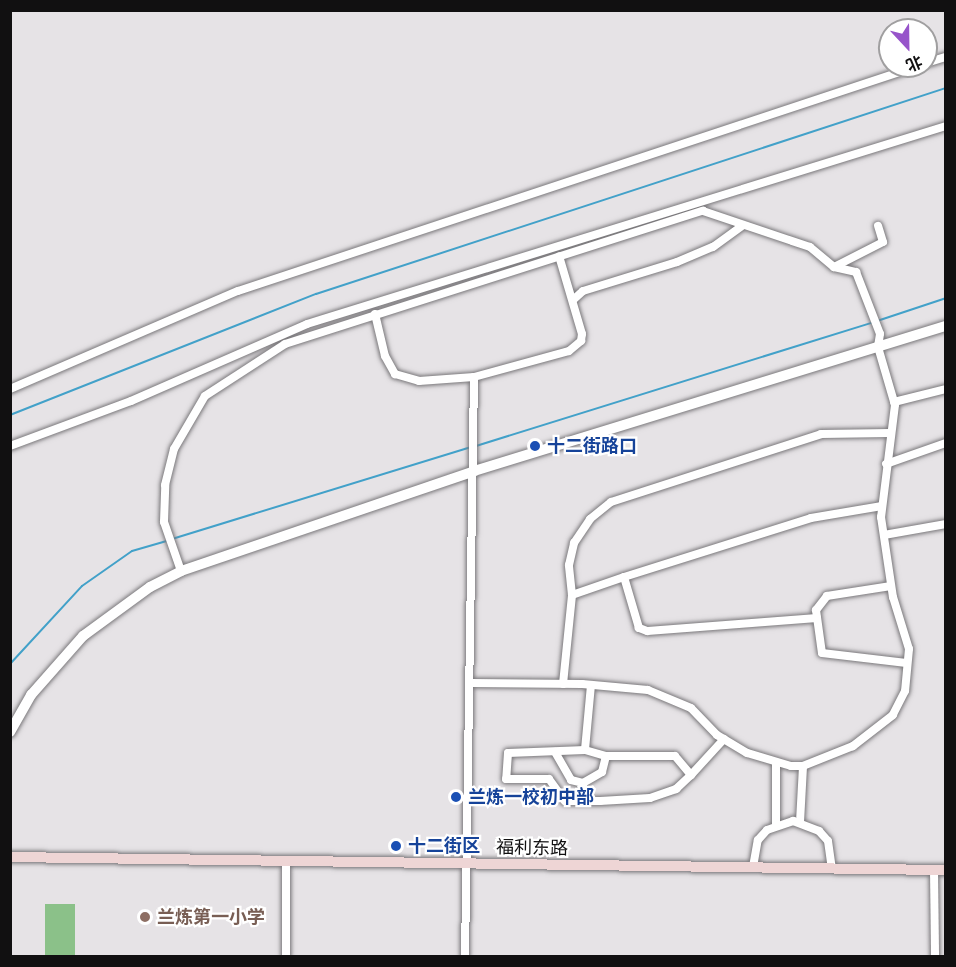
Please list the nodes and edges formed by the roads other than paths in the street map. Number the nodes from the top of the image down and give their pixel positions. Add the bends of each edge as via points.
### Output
1 (882, 78) edge
2 (945, 126) edge
3 (743, 225) junction
4 (878, 226) dead end
5 (559, 256) junction
6 (834, 267) junction
7 (573, 300) junction
8 (375, 314) junction
9 (945, 326) edge
10 (878, 347) junction
11 (474, 377) junction
12 (10, 389) edge
13 (945, 389) edge
14 (894, 402) junction
15 (890, 433) junction
16 (945, 443) edge
17 (10, 446) edge
18 (886, 464) junction
19 (474, 467) junction
20 (882, 506) junction
21 (945, 524) edge
22 (884, 535) junction
23 (182, 571) junction
24 (624, 578) junction
25 (891, 586) junction
26 (572, 596) junction
27 (817, 618) junction
28 (906, 663) junction
29 (471, 683) junction
30 (563, 684) junction
31 (591, 685) junction
32 (10, 732) edge
33 (724, 739) junction
34 (585, 750) junction
35 (555, 752) junction
36 (606, 756) junction
37 (776, 764) junction
38 (803, 766) junction
39 (691, 775) junction
40 (583, 783) junction
41 (583, 801) junction
42 (800, 822) junction
43 (776, 825) junction
44 (10, 857) edge
45 (286, 861) junction
46 (470, 863) junction
47 (753, 867) junction
48 (832, 868) junction
49 (940, 870) edge
50 (286, 957) edge
51 (465, 957) edge
52 (935, 957) edge

1 - 12 street via 238,291
2 - 17 street via 307,324 152,392
3 - 5 street via 703,212
3 - 6 street via 810,247
3 - 7 street via 713,247 583,291
4 - 6 street via 883,242
5 - 7 street
5 - 8 street
6 - 10 street via 856,272 874,313 880,334
7 - 11 street via 582,334 577,347
8 - 11 street via 385,356 395,374 419,381
8 - 23 street via 285,344 206,396 174,449 165,485 167,528
9 - 10 street
10 - 14 street
10 - 19 street
11 - 19 street
13 - 14 street
14 - 15 street
15 - 18 street
15 - 26 street via 821,434 611,502 590,519 574,543 569,565
16 - 18 street
18 - 20 street
19 - 23 street
19 - 29 street
20 - 22 street
20 - 24 street via 811,518
21 - 22 street
22 - 25 street
23 - 32 street via 150,587 83,636 31,695
24 - 26 street
24 - 27 street via 639,627 647,631
25 - 27 street via 827,596 816,610
25 - 28 street via 909,649
26 - 30 street
27 - 28 street via 822,652
28 - 38 street via 906,691 892,715 853,746
29 - 30 street
29 - 46 street
30 - 31 street
31 - 33 street via 648,690 692,708
31 - 34 street
33 - 37 street
33 - 39 street
34 - 35 street
34 - 36 street
35 - 40 street via 571,780
35 - 41 street via 508,753 506,779 549,779 566,801
36 - 39 street via 675,756
36 - 40 street via 602,772
37 - 38 street
37 - 43 street
38 - 42 street
39 - 41 street via 675,789 650,798
40 - 41 street
42 - 43 street
42 - 48 street via 819,831 828,841
43 - 47 street via 758,840
44 - 45 main road, 福利东路
45 - 46 main road, 福利东路
45 - 50 street
46 - 47 main road, 福利东路
46 - 51 street
47 - 48 main road, 福利东路
48 - 49 main road, 福利东路
49 - 52 street

